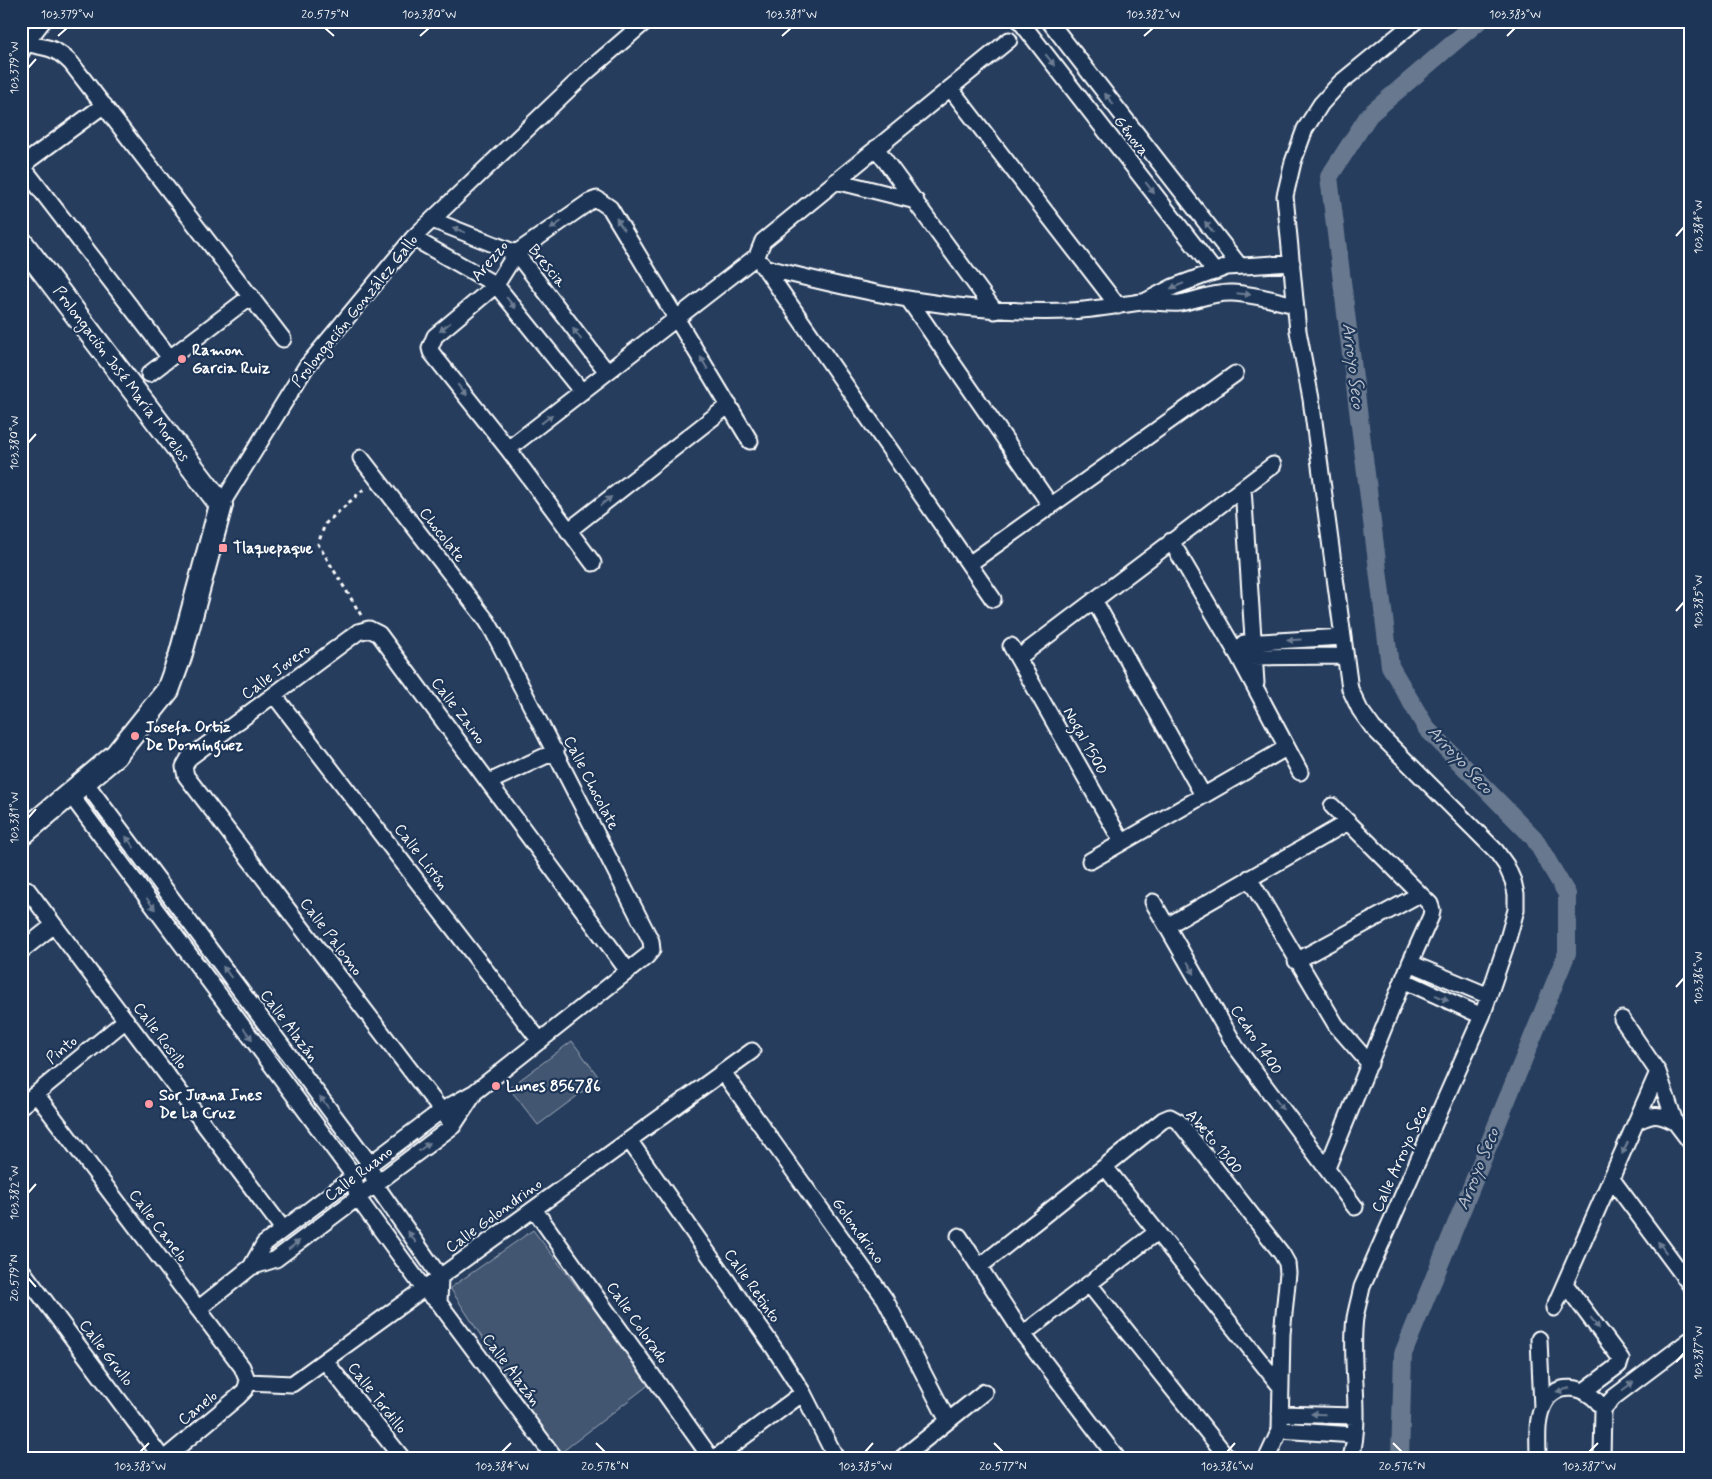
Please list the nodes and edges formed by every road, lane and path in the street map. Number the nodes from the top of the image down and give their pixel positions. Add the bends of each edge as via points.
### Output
1 (43, 21) edge
2 (646, 21) edge
3 (1020, 21) edge
4 (1048, 21) edge
5 (1416, 21) edge
6 (1030, 34) junction
7 (1009, 40) dead end
8 (23, 44) edge
9 (950, 88) junction
10 (104, 105) junction
11 (1140, 138) junction
12 (876, 148) junction
13 (1122, 152) junction
14 (836, 181) junction
15 (916, 201) junction
16 (432, 220) junction
17 (413, 238) junction
18 (21, 242) edge
19 (516, 253) junction
20 (760, 261) junction
21 (1292, 263) junction
22 (1239, 265) junction
23 (1215, 272) junction
24 (496, 285) junction
25 (251, 296) junction
26 (909, 300) junction
27 (1144, 302) junction
28 (1295, 305) junction
29 (1118, 306) junction
30 (995, 311) junction
31 (677, 318) junction
32 (283, 338) dead end
33 (170, 358) junction
34 (607, 372) junction
35 (149, 374) dead end
36 (1235, 374) dead end
37 (582, 392) junction
38 (728, 405) junction
39 (750, 440) dead end
40 (508, 449) junction
41 (361, 458) dead end
42 (1273, 465) dead end
43 (376, 478) junction
44 (1243, 488) junction
45 (221, 505) junction
46 (1051, 506) junction
47 (568, 531) junction
48 (1172, 542) junction
49 (593, 564) dead end
50 (969, 564) junction
51 (993, 599) dead end
52 (1094, 600) junction
53 (369, 629) junction
54 (494, 634) joint
55 (1343, 637) junction
56 (1253, 642) junction
57 (1230, 644) junction
58 (1346, 656) junction
59 (1247, 657) junction
60 (274, 695) junction
61 (1286, 748) junction
62 (556, 751) junction
63 (184, 768) joint
64 (1300, 772) dead end
65 (489, 782) junction
66 (77, 788) junction
67 (1203, 795) junction
68 (1332, 806) dead end
69 (1348, 822) junction
70 (21, 835) edge
71 (1122, 842) junction
72 (1090, 860) dead end
73 (1249, 878) junction
74 (27, 889) dead end
75 (1420, 894) junction
76 (1153, 902) dead end
77 (54, 925) junction
78 (1167, 926) junction
79 (652, 950) joint
80 (21, 951) edge
81 (1296, 961) junction
82 (1410, 962) junction
83 (628, 971) junction
84 (1403, 980) junction
85 (1489, 996) junction
86 (1482, 1016) junction
87 (1622, 1019) dead end
88 (126, 1020) junction
89 (540, 1041) junction
90 (752, 1050) dead end
91 (1370, 1064) junction
92 (723, 1072) junction
93 (1658, 1072) junction
94 (475, 1092) junction
95 (36, 1094) junction
96 (21, 1106) edge
97 (442, 1110) junction
98 (1638, 1121) junction
99 (1675, 1122) junction
100 (453, 1126) junction
101 (629, 1140) junction
102 (1691, 1143) edge
103 (370, 1164) junction
104 (1105, 1166) junction
105 (1327, 1168) junction
106 (354, 1176) junction
107 (1611, 1178) junction
108 (374, 1184) junction
109 (357, 1197) junction
110 (1355, 1207) dead end
111 (534, 1209) junction
112 (284, 1229) junction
113 (1157, 1232) junction
114 (959, 1236) dead end
115 (251, 1267) junction
116 (979, 1267) junction
117 (21, 1269) edge
118 (440, 1278) junction
119 (1088, 1284) junction
120 (1565, 1284) junction
121 (1691, 1286) edge
122 (424, 1289) junction
123 (439, 1303) junction
124 (1554, 1308) dead end
125 (198, 1309) junction
126 (1023, 1334) junction
127 (1539, 1339) dead end
128 (1691, 1339) edge
129 (325, 1361) junction
130 (248, 1382) junction
131 (1281, 1387) junction
132 (1584, 1391) junction
133 (984, 1392) dead end
134 (803, 1393) junction
135 (1542, 1408) junction
136 (1603, 1409) junction
137 (1280, 1414) junction
138 (1355, 1416) junction
139 (948, 1421) junction
140 (1280, 1430) junction
141 (1354, 1435) junction
142 (163, 1458) edge
143 (402, 1458) edge
144 (555, 1458) edge
145 (711, 1458) edge
146 (715, 1458) edge
147 (836, 1458) edge
148 (902, 1458) edge
149 (1117, 1458) edge
150 (1228, 1458) edge
151 (1267, 1458) edge
152 (1351, 1458) edge
153 (1538, 1458) edge
154 (1602, 1458) edge

1 - 8 street
2 - 16 street, Prolongación González Gallo via 589,70
3 - 6 street, Génova
4 - 6 street
11 -> 4 street, Génova
5 - 21 street via 1340,83 1305,129 1292,162 1286,196
6 -> 13 street, Génova
7 - 9 street
8 - 10 street via 60,53
9 - 12 street
9 - 29 street
10 - 25 street
10 - 33 street via 29,160 26,171
11 - 13 street
22 -> 11 street, Génova
12 - 14 street
12 - 15 street
13 -> 23 street, Génova
14 - 15 street
14 - 20 street via 763,240
15 - 30 street
16 - 17 street, Prolongación González Gallo
19 -> 16 street, Brescia
17 - 24 street
17 - 45 street, Prolongación González Gallo via 306,367
18 - 45 street, Prolongación José María Morelos
19 - 24 street, Arezzo
31 -> 19 street, Arezzo via 610,208 597,199
34 -> 19 street, Brescia
20 - 26 street via 842,287
20 - 31 street
20 - 50 street
21 - 22 street
21 - 28 street
22 - 23 street
23 -> 27 street via 1173,287
24 -> 37 street
24 -> 40 street, Arezzo via 435,336 430,348
25 - 32 street
25 - 33 street
26 - 30 street
26 - 46 street
27 -> 28 street via 1178,303 1231,293
27 - 29 street
28 - 55 street via 1311,398
29 - 30 street via 1071,311
31 - 34 street
38 -> 31 street, Arezzo
33 - 35 street
34 - 37 street
36 - 46 street
40 -> 37 street
38 - 39 street, Arezzo
47 -> 38 street
40 - 47 street, Arezzo
41 - 43 street, Chocolate
42 - 44 street, Nogal 1500
43 - 53 path via 325,524 318,544
43 - 54 street, Chocolate
44 - 48 street, Nogal 1500
44 - 56 street
45 - 66 street, Prolongación González Gallo via 168,690 116,756
46 - 50 street
47 - 49 street, Arezzo
48 - 52 street, Nogal 1500
48 - 57 street
50 - 51 street
52 - 67 street
52 - 71 street, Nogal 1500 via 1014,652
53 - 60 street, Calle Jovero via 358,632
53 - 65 street, Calle Zaino via 378,634
54 - 62 street, Calle Chocolate
55 -> 56 street
55 - 58 street
56 - 57 street
56 - 59 street
57 - 59 street
58 - 59 street
58 - 85 street, Calle Arroyo Seco via 1350,689 1373,728 1496,851 1513,881 1516,910
59 - 61 street via 1256,690
60 - 63 street, Calle Jovero via 189,758
60 - 89 street, Calle Listón
61 - 64 street
61 - 67 street
62 - 65 street
62 - 79 street, Calle Chocolate via 651,941
63 - 97 street, Calle Palomo via 186,776
65 - 83 street, Calle Zaino
66 - 70 street, Prolongación González Gallo
103 -> 66 street, Calle Alazán
66 -> 106 street, Calle Alazán
67 - 71 street
68 - 69 street
69 - 73 street
69 - 75 street
71 - 72 street
73 - 78 street
73 - 81 street
74 - 77 street, Calle Rosillo
75 - 81 street
75 - 82 street via 1432,910
76 - 78 street, Cedro 1400
77 - 80 street
77 - 88 street, Calle Rosillo
78 -> 105 street, Cedro 1400 via 1236,1047
79 - 83 street, Calle Ruano
81 - 91 street via 1336,1025
82 - 84 street
82 - 85 street
83 - 89 street, Calle Ruano
84 -> 86 street
84 - 91 street
85 - 86 street, Calle Arroyo Seco
86 - 138 street, Calle Arroyo Seco via 1362,1287 1355,1318
87 - 93 street
88 - 95 street, Pinto
88 - 112 street, Calle Rosillo
89 - 94 street, Calle Ruano
90 - 92 street, Calle Golondrino
91 - 105 street
92 - 101 street, Calle Golondrino
92 - 139 street, Golondrino via 885,1300
93 - 98 street
93 - 99 street
94 - 97 street, Calle Ruano
94 - 100 street, Calle Ruano
95 - 96 street, Pinto
95 - 125 street, Calle Canelo
97 - 100 street, Calle Palomo
97 - 103 street, Calle Ruano
98 - 99 street via 1656,1114
98 -> 107 street
99 - 102 street
108 -> 100 street, Calle Ruano
101 - 111 street, Calle Golondrino
101 - 134 street, Calle Retinto
103 - 106 street, Calle Ruano
103 - 108 street, Calle Alazán
104 - 113 street
104 - 116 street, Abeto 1300
104 - 131 street, Abeto 1300 via 1163,1120 1170,1117 1179,1122 1287,1262
105 - 110 street, Cedro 1400
106 - 109 street, Calle Alazán
106 - 112 street, Calle Ruano
107 - 120 street
121 -> 107 street
108 - 109 street, Calle Ruano
118 -> 108 street, Calle Alazán
115 -> 109 street, Calle Ruano via 276,1259
109 - 122 street, Calle Alazán
111 - 118 street, Calle Golondrino
111 - 145 street, Calle Colorado
112 - 115 street, Calle Ruano via 264,1244
113 - 119 street
113 - 131 street
114 - 116 street
115 - 125 street, Calle Ruano
116 - 126 street
117 - 142 street, Calle Grullo
118 - 122 street, Calle Golondrino
118 - 123 street
119 - 126 street
119 - 150 street
120 - 124 street
120 -> 132 street via 1621,1359 1619,1365
122 - 123 street, Calle Alazán
122 - 129 street, Calle Golondrino
123 - 144 street, Calle Alazán
125 - 130 street, Calle Canelo via 242,1367
126 - 149 street
127 - 135 street
136 -> 128 street via 1614,1397
129 - 130 street, Calle Golondrino via 292,1384
129 - 143 street, Calle Tordillo
130 - 142 street, Canelo via 238,1397
131 - 137 street, Abeto 1300
132 -> 135 street via 1565,1388 1555,1392
132 - 136 street via 1591,1394
133 - 139 street
134 - 146 street
134 - 147 street, Calle Retinto
135 - 153 street
136 - 154 street
138 -> 137 street
137 - 140 street, Abeto 1300
138 - 141 street, Calle Arroyo Seco
139 - 148 street
140 - 141 street
140 - 151 street, Abeto 1300
141 - 152 street, Calle Arroyo Seco

